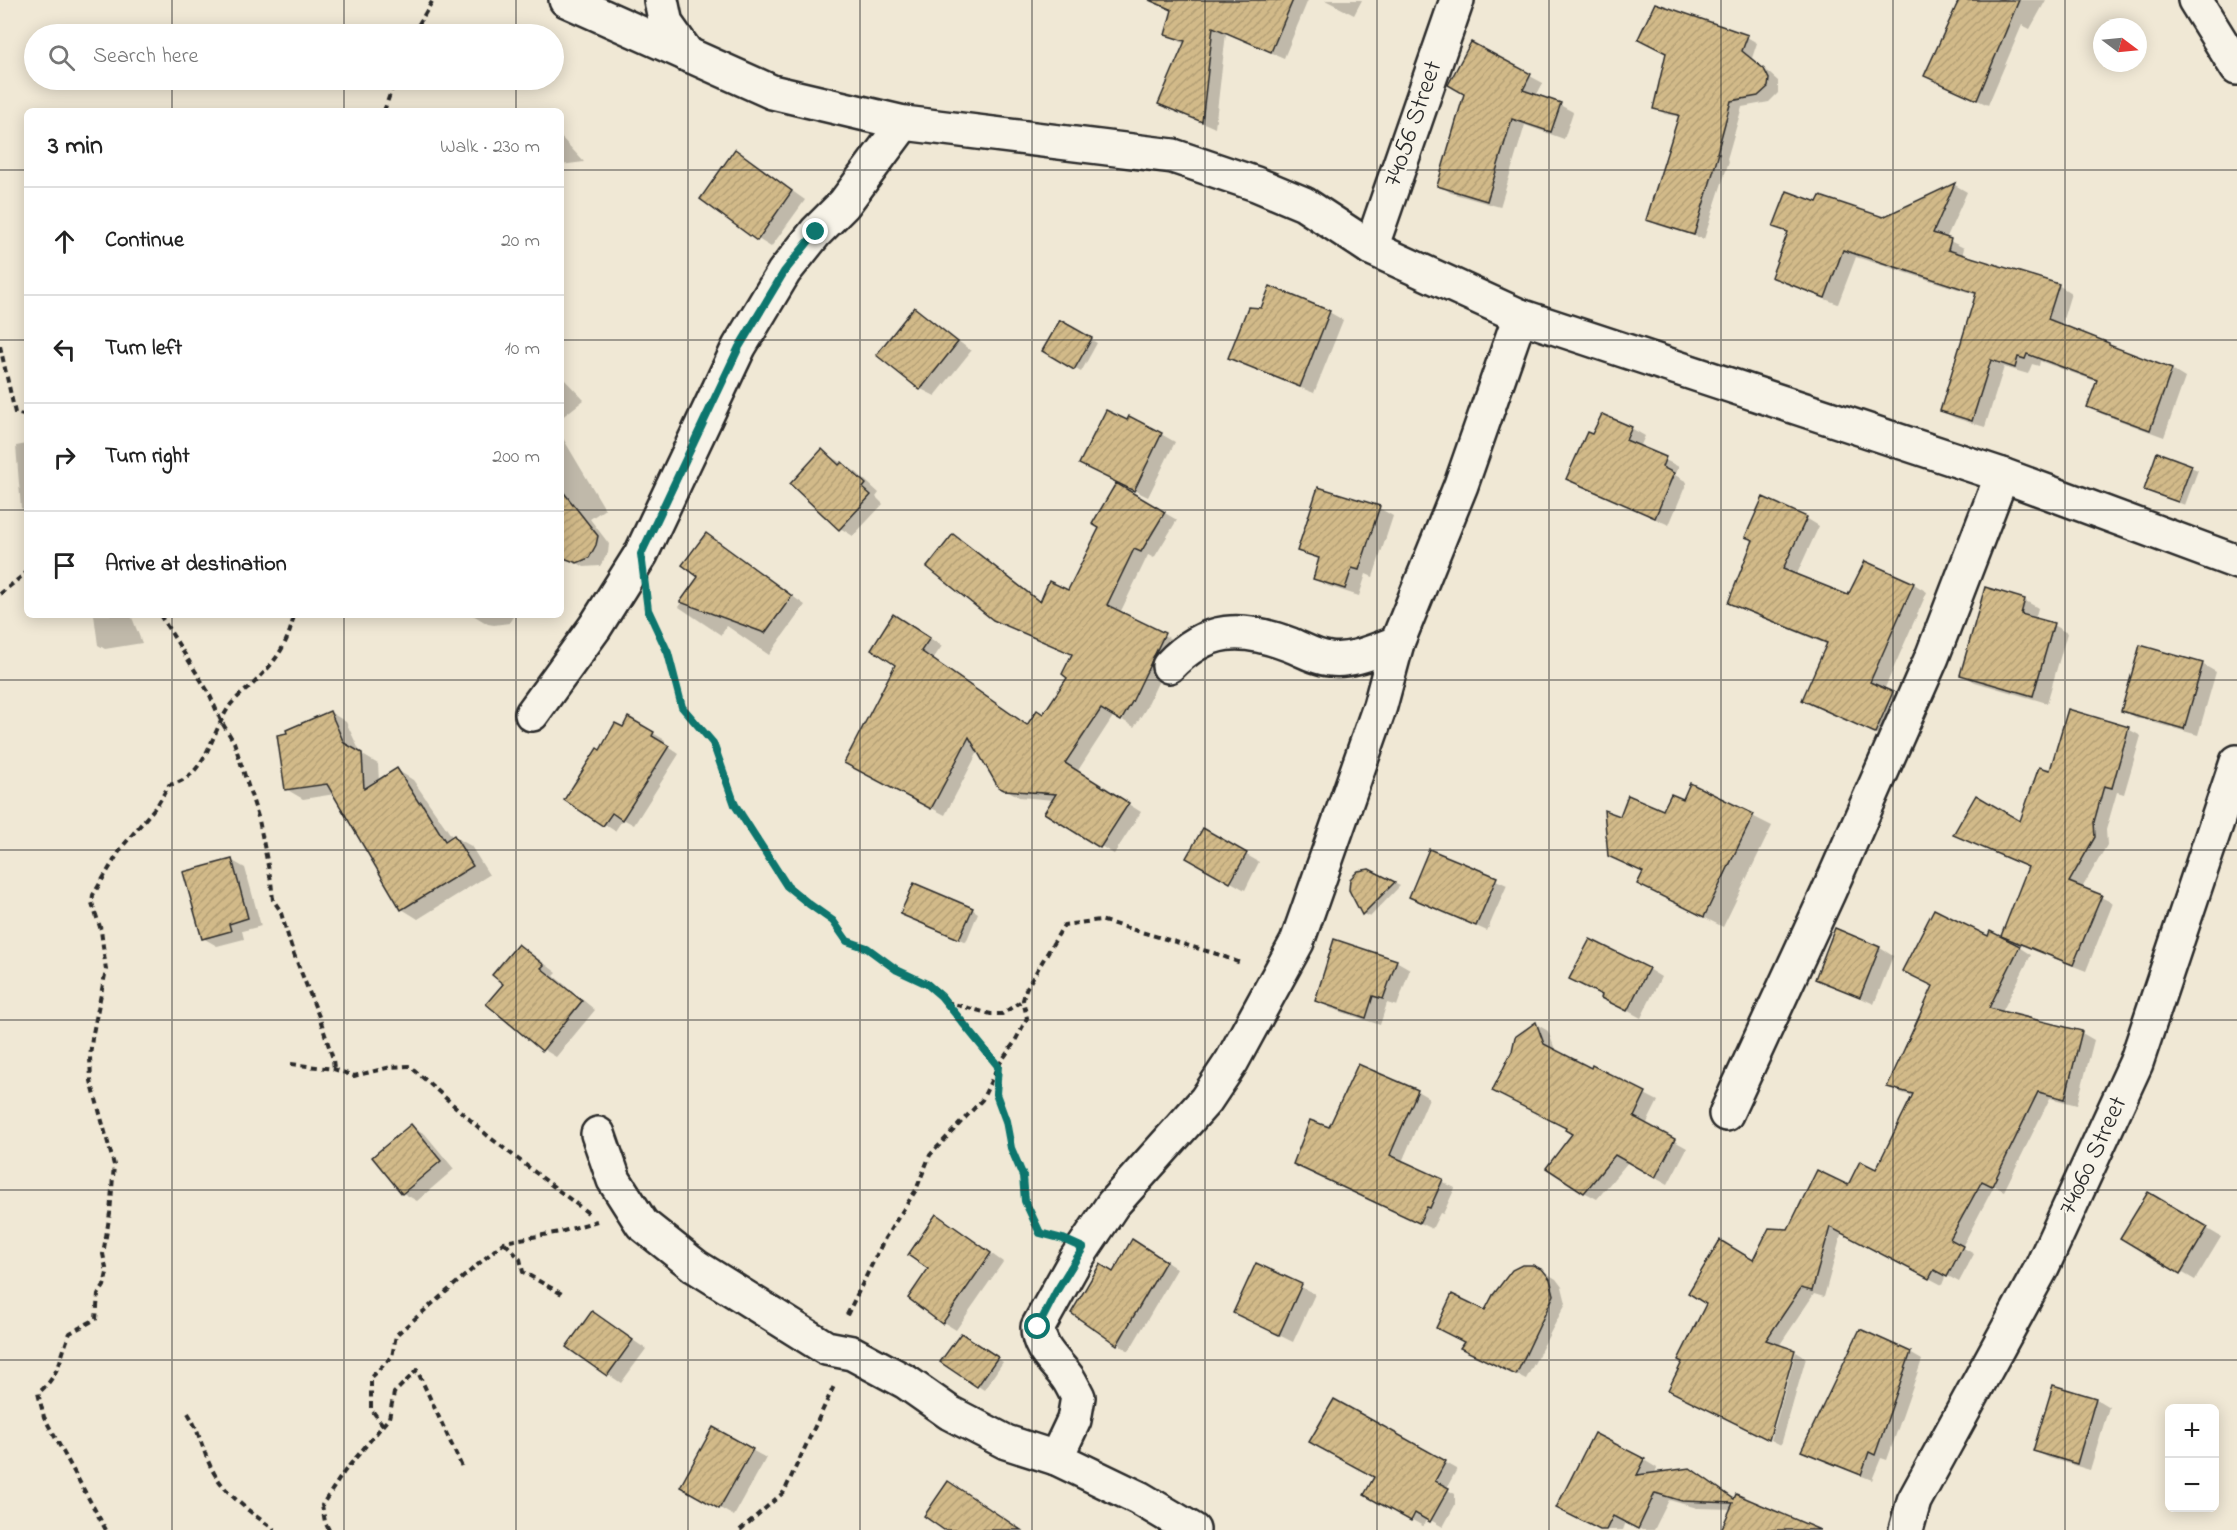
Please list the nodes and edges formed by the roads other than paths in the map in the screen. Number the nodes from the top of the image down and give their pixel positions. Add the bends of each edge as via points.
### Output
1 (566, 0) edge
2 (661, 0) edge
3 (1457, 0) edge
4 (2195, 0) edge
5 (688, 55) junction
6 (2237, 68) edge
7 (904, 123) junction
8 (1371, 248) junction
9 (1520, 316) junction
10 (2002, 475) junction
11 (2237, 562) edge
12 (1397, 643) junction
13 (1169, 666) dead end
14 (532, 714) dead end
15 (2237, 762) edge
16 (1726, 1114) dead end
17 (598, 1134) dead end
18 (1056, 1458) junction
19 (1193, 1530) edge
20 (1906, 1530) edge

1 - 5 street
2 - 5 street via 666,24
3 - 8 street, 74056 Street
4 - 6 street
5 - 7 street via 772,92
7 - 8 street via 1173,156 1304,204
7 - 14 street via 844,204 784,272 739,347 641,554 595,627
8 - 9 street
9 - 10 street
9 - 12 street via 1461,484
10 - 11 street
10 - 16 street via 1932,657
12 - 13 street via 1347,660 1328,659 1267,635 1224,632 1202,639
12 - 18 street via 1380,706 1297,942 1233,1061 1206,1100 1113,1204 1038,1327 1038,1337 1050,1359 1078,1397 1074,1420
15 - 20 street, 74060 Street via 2136,1063 2042,1267 1914,1501
17 - 18 street via 614,1180 642,1224 694,1266 839,1351 906,1382 950,1413 1006,1442
18 - 19 street via 1139,1498

